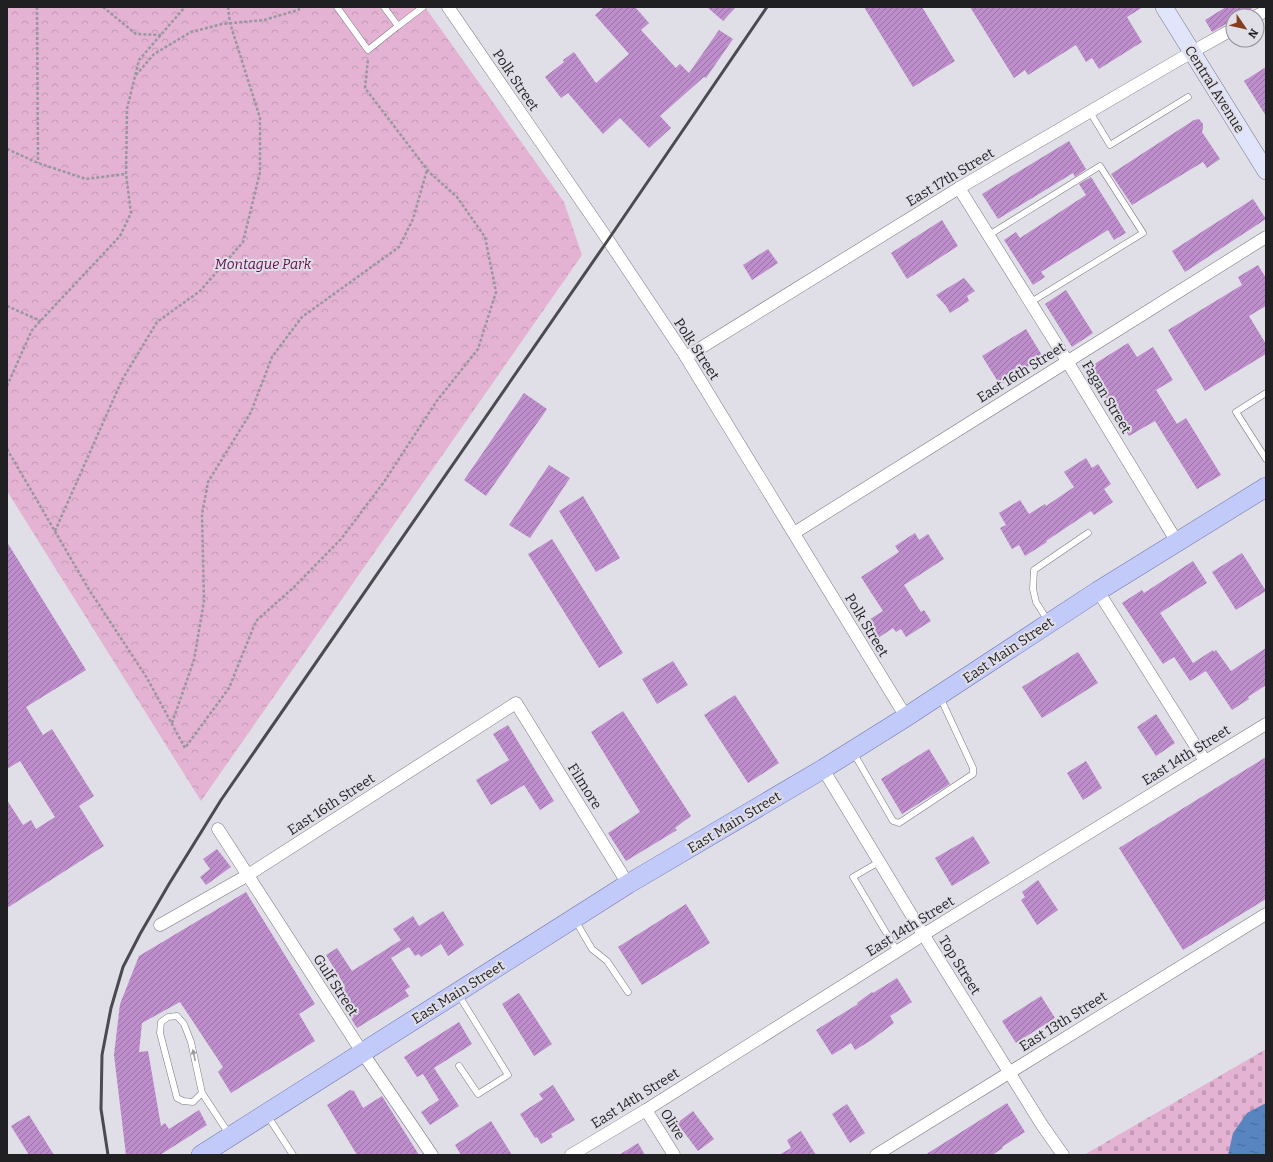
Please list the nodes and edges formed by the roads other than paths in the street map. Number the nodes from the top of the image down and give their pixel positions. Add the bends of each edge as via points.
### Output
1 (337, 7) edge
2 (384, 7) edge
3 (423, 7) edge
4 (448, 7) edge
5 (1164, 7) edge
6 (398, 26) junction
7 (1225, 33) edge
8 (1192, 52) junction
9 (1188, 97) dead end
10 (1090, 112) junction
11 (1266, 171) edge
12 (959, 188) junction
13 (988, 235) junction
14 (1266, 237) edge
15 (1031, 302) junction
16 (686, 357) junction
17 (1067, 361) junction
18 (1266, 393) edge
19 (1266, 459) edge
20 (1266, 487) edge
21 (794, 533) junction
22 (1088, 533) dead end
23 (1176, 542) junction
24 (1098, 591) junction
25 (1049, 623) junction
26 (939, 696) junction
27 (516, 703) joint
28 (906, 717) junction
29 (1266, 724) edge
30 (852, 751) junction
31 (1205, 761) junction
32 (823, 769) junction
33 (218, 829) dead end
34 (879, 862) junction
35 (248, 875) junction
36 (628, 884) junction
37 (1266, 914) edge
38 (574, 918) junction
39 (160, 925) dead end
40 (923, 934) junction
41 (897, 951) junction
42 (457, 992) junction
43 (628, 992) dead end
44 (362, 1052) junction
45 (458, 1066) dead end
46 (1009, 1072) junction
47 (202, 1093) junction
48 (646, 1110) junction
49 (266, 1114) junction
50 (216, 1147) edge
51 (293, 1155) edge
52 (432, 1155) edge
53 (571, 1155) edge
54 (674, 1155) edge
55 (876, 1155) edge
56 (1063, 1155) edge

1 - 6 lane via 368,50
2 - 6 lane
3 - 6 lane
4 - 16 street, Polk Street
5 - 8 main road, Central Avenue
7 - 8 street, East 17th Street
8 - 10 street, East 17th Street
8 - 11 main road, Central Avenue
9 - 10 lane via 1110,145
10 - 12 street, East 17th Street
12 - 13 street, Fagan Street
12 - 16 street, East 17th Street
13 - 15 street, Fagan Street
13 - 15 lane via 1100,166 1142,233
14 - 17 street, East 16th Street
15 - 17 street, Fagan Street
16 - 21 street, Polk Street
17 - 21 street, East 16th Street
17 - 23 street, Fagan Street
18 - 19 lane via 1236,412
20 - 23 main road, East Main Street
21 - 28 street, Polk Street
22 - 25 lane via 1034,570 1033,589 1036,602
23 - 24 main road, East Main Street
24 - 25 main road, East Main Street
24 - 31 street
25 - 26 main road, East Main Street
26 - 28 main road, East Main Street
26 - 30 lane via 973,768 973,774 899,823 893,821
27 - 35 street, East 16th Street
27 - 36 street, Filmore
28 - 30 main road, East Main Street
29 - 31 street, East 14th Street
30 - 32 main road, East Main Street
31 - 40 street, East 14th Street
32 - 34 street, Top Street
32 - 36 main road, East Main Street
33 - 35 street, Gulf Street
34 - 40 street, Top Street
34 - 41 lane via 853,877
35 - 39 street, East 16th Street
35 - 44 street, Gulf Street
36 - 38 main road, East Main Street
37 - 46 street, East 13th Street
38 - 42 main road, East Main Street
38 - 43 lane via 592,949 607,961
40 - 41 street, East 14th Street
40 - 46 street, Top Street
41 - 48 street, East 14th Street
42 - 44 main road, East Main Street
42 - 45 lane via 508,1075 478,1094
44 - 49 main road, East Main Street
44 - 52 street, Gulf Street
46 - 55 street, East 13th Street
46 - 56 street, Top Street
47 -> 47 lane via 191,1042 184,1024 177,1016 168,1017 161,1022 160,1034 177,1098 193,1102
47 - 50 lane
48 - 53 street, East 14th Street
48 - 54 street, Olive
49 - 50 main road, East Main Street
49 - 51 lane

